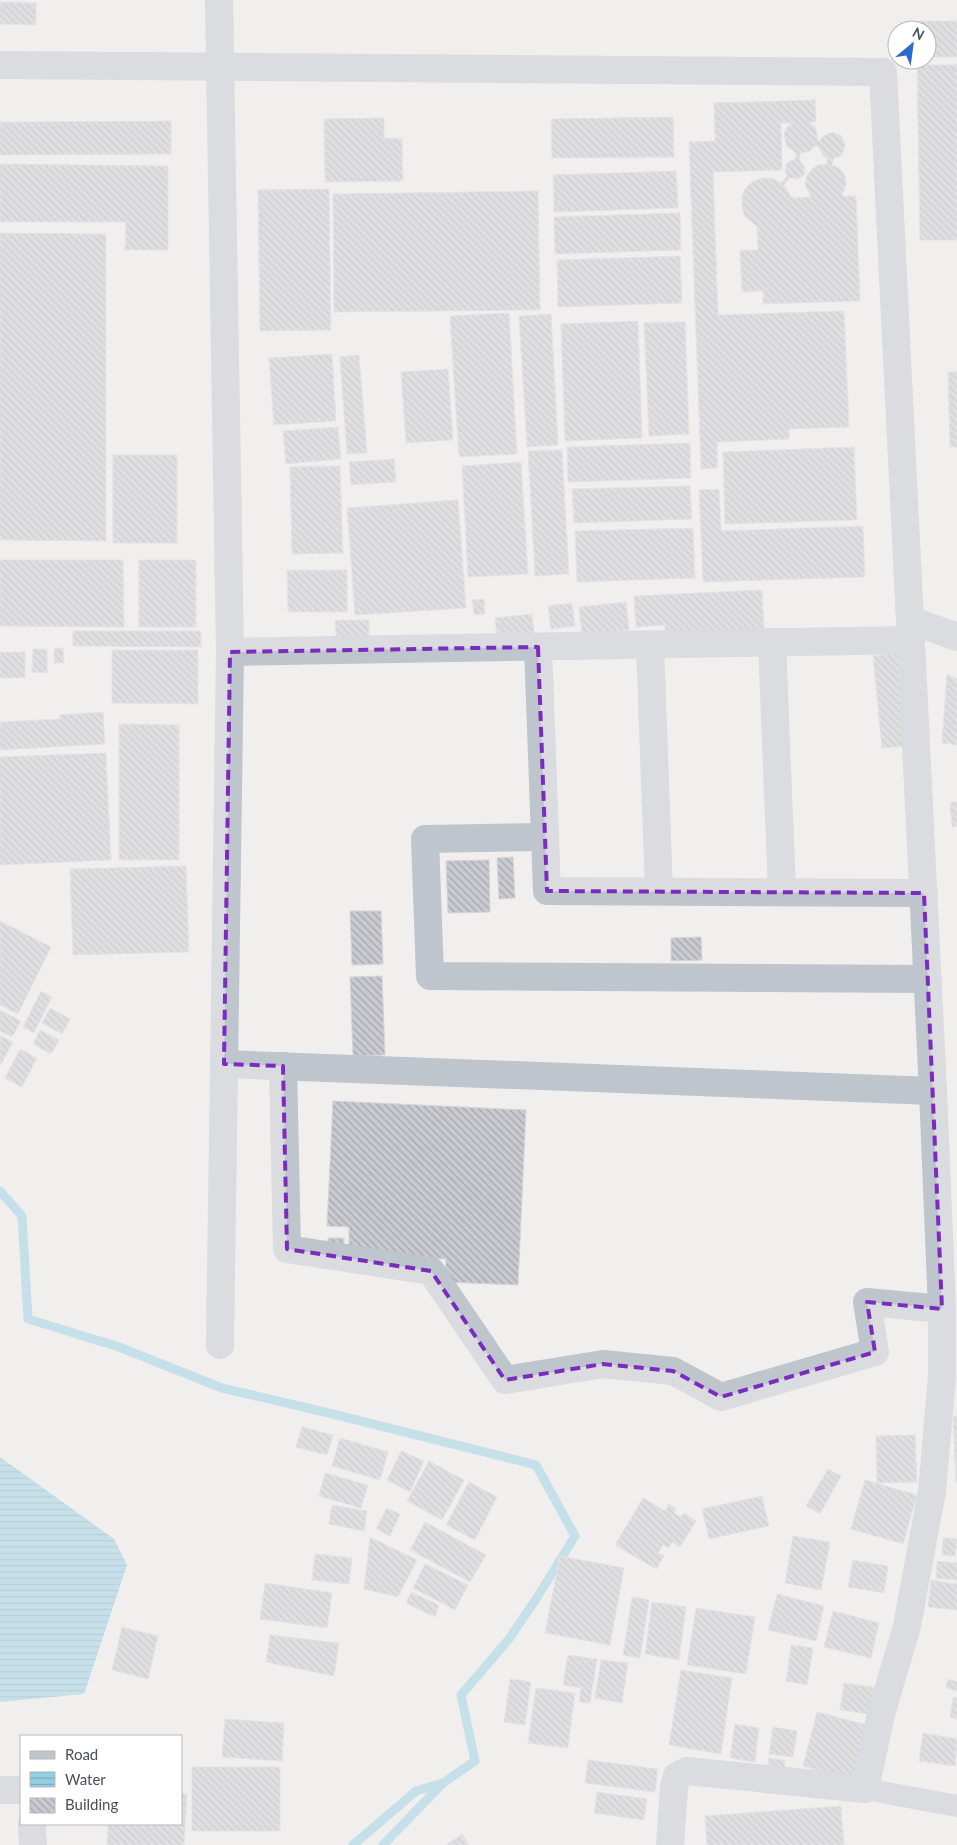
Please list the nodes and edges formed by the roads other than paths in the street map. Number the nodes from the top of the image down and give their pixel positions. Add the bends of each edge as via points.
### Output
1 (219, 0) edge
2 (0, 65) edge
3 (220, 66) junction
4 (910, 630) junction
5 (957, 637) edge
6 (772, 642) junction
7 (650, 645) junction
8 (538, 647) junction
9 (230, 652) junction
10 (545, 837) junction
11 (659, 891) junction
12 (782, 892) junction
13 (924, 893) junction
14 (928, 979) junction
15 (224, 1064) junction
16 (282, 1066) junction
17 (933, 1091) junction
18 (942, 1309) junction
19 (220, 1345) dead end
20 (865, 1789) junction
21 (0, 1790) edge
22 (20, 1790) edge
23 (957, 1806) edge
24 (32, 1825) edge
25 (33, 1845) edge
26 (670, 1845) edge

1 - 3 street
2 - 3 street
3 - 4 street via 883,72
3 - 9 street
4 - 5 street
4 - 6 street
4 - 13 street
6 - 7 street
6 - 12 street
7 - 8 street
7 - 11 street
8 - 9 street
8 - 10 street
9 - 15 street
10 - 11 street via 547,890
10 - 14 street via 425,839 430,976
11 - 12 street
12 - 13 street
13 - 14 street
14 - 17 street
15 - 16 street
15 - 19 street
16 - 17 street
16 - 18 street via 287,1249 431,1271 505,1380 603,1364 673,1370 721,1397 875,1352 867,1302
17 - 18 street
18 - 20 street via 942,1377 932,1490 907,1626 881,1714
20 - 23 street
20 - 26 street via 687,1771 677,1776 674,1788
21 - 22 street
24 - 25 street

